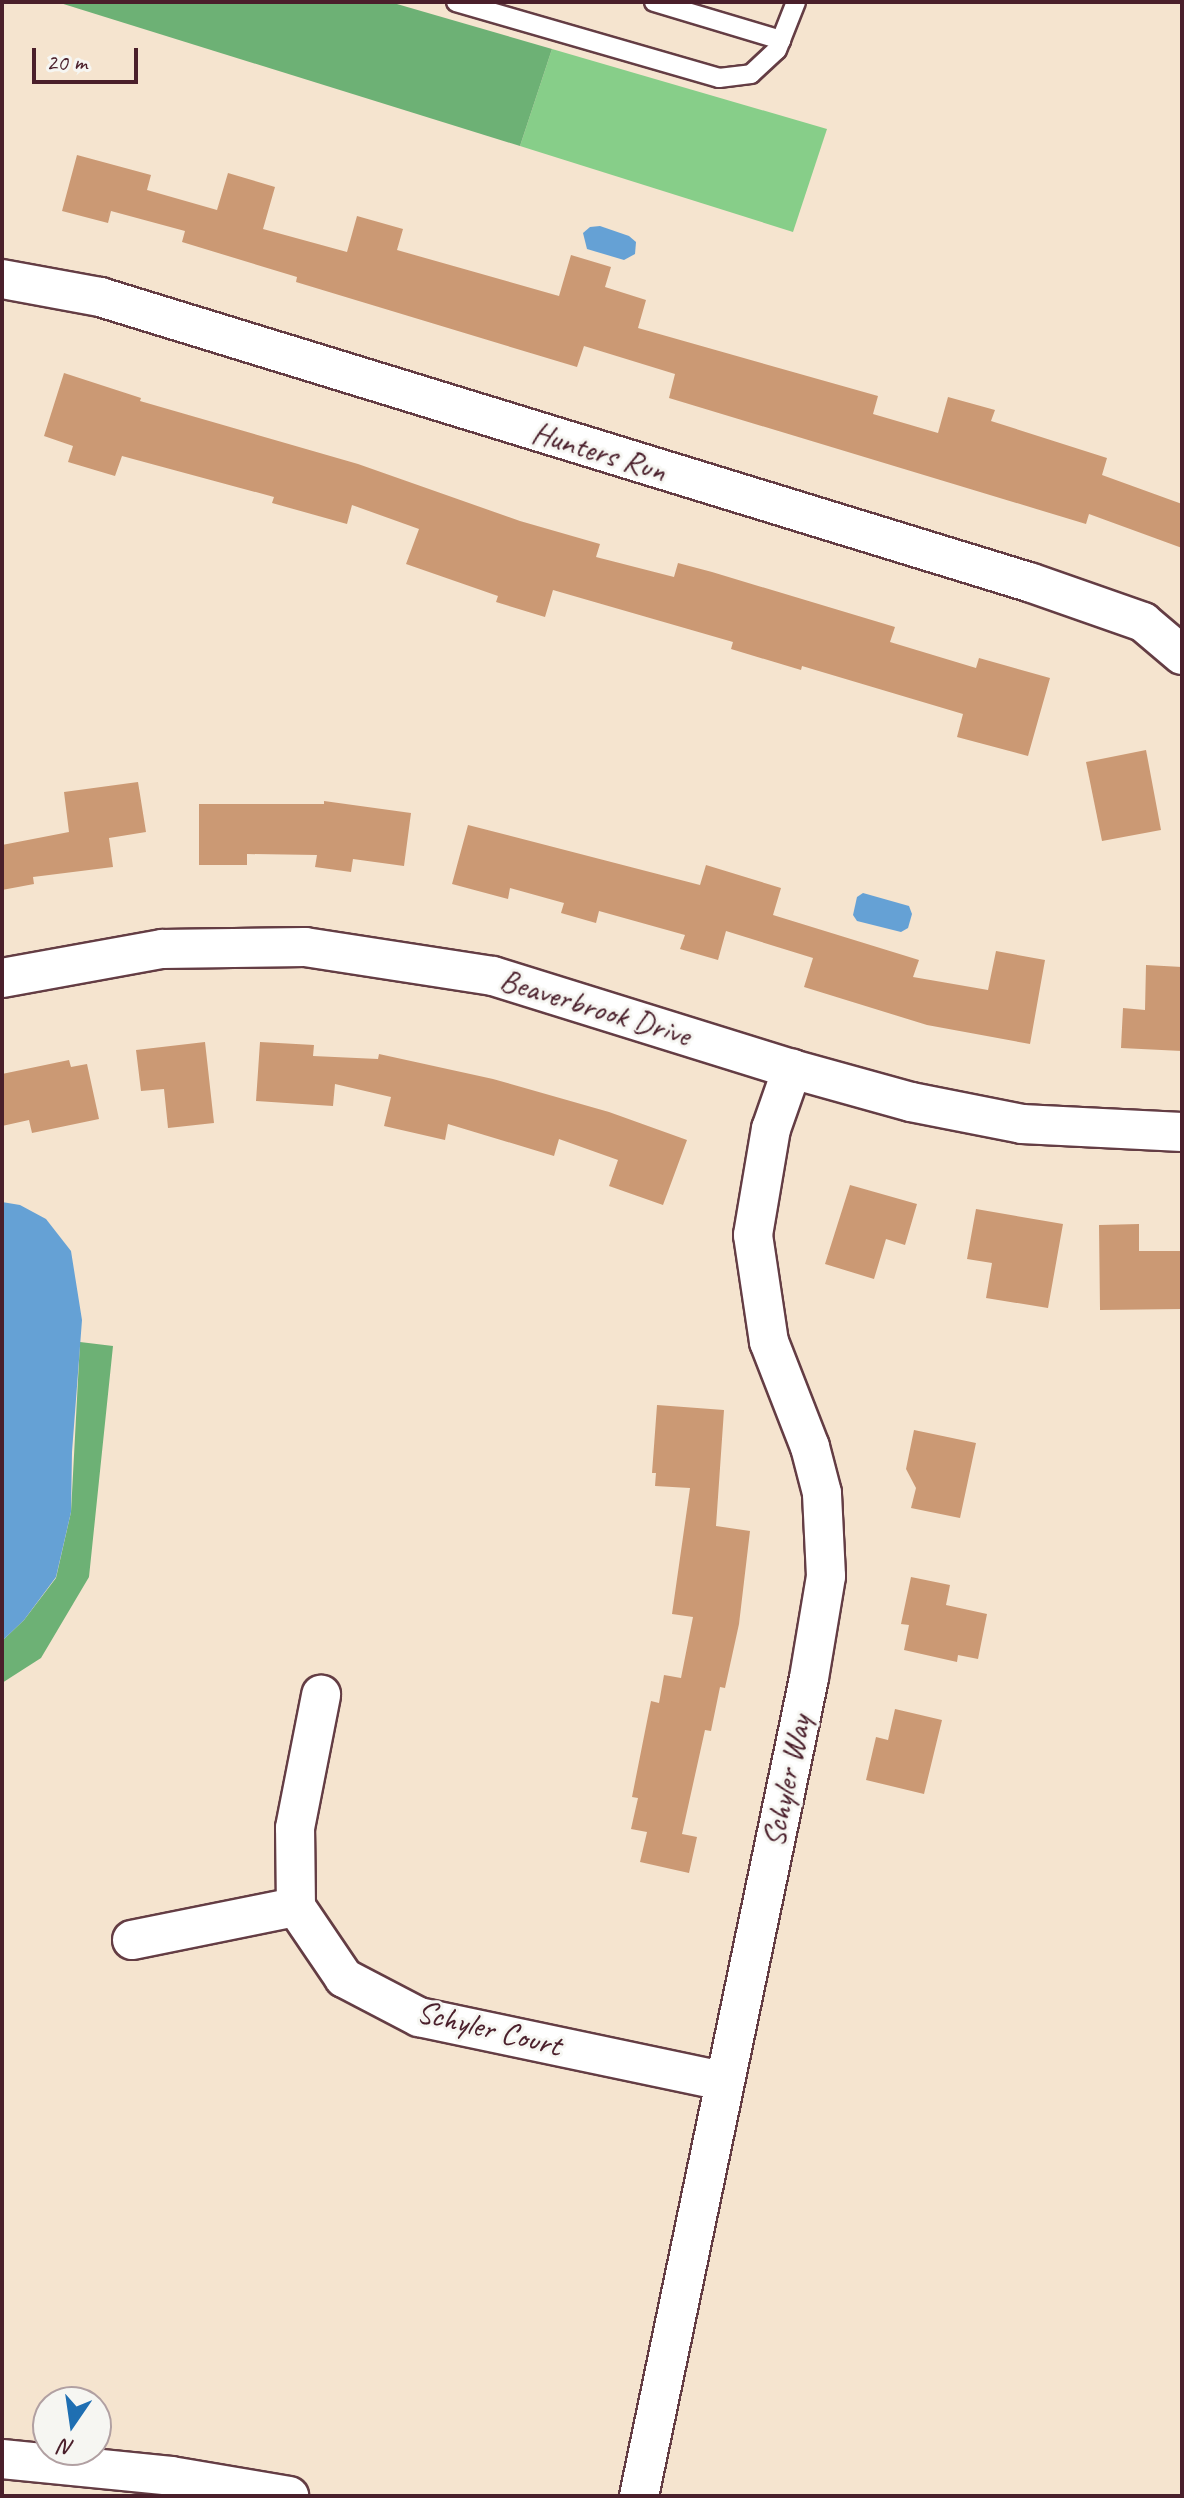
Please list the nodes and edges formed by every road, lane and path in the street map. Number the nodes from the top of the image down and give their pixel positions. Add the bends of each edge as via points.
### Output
1 (456, 2) edge
2 (654, 2) edge
3 (796, 2) edge
4 (781, 40) junction
5 (2, 279) edge
6 (1182, 655) edge
7 (2, 978) edge
8 (792, 1069) junction
9 (1182, 1132) edge
10 (321, 1695) dead end
11 (296, 1907) junction
12 (132, 1940) dead end
13 (724, 2081) junction
14 (2, 2459) edge
15 (289, 2496) edge
16 (639, 2496) edge

1 - 4 lane via 719,78 751,74
2 - 4 lane
3 - 4 lane
5 - 6 street, Hunters Run via 100,297 1014,578 1143,622
7 - 8 street, Beaverbrook Drive via 162,949 305,947 493,976
8 - 9 street, Beaverbrook Drive via 911,1102 1022,1124
8 - 13 street, Schyler Way via 771,1129 753,1235 769,1342 822,1493 826,1576
10 - 11 street via 295,1828
11 - 12 street
11 - 13 street, Schyler Court via 344,1978 419,2017
13 - 16 street, Schyler Way
14 - 15 street via 171,2476

